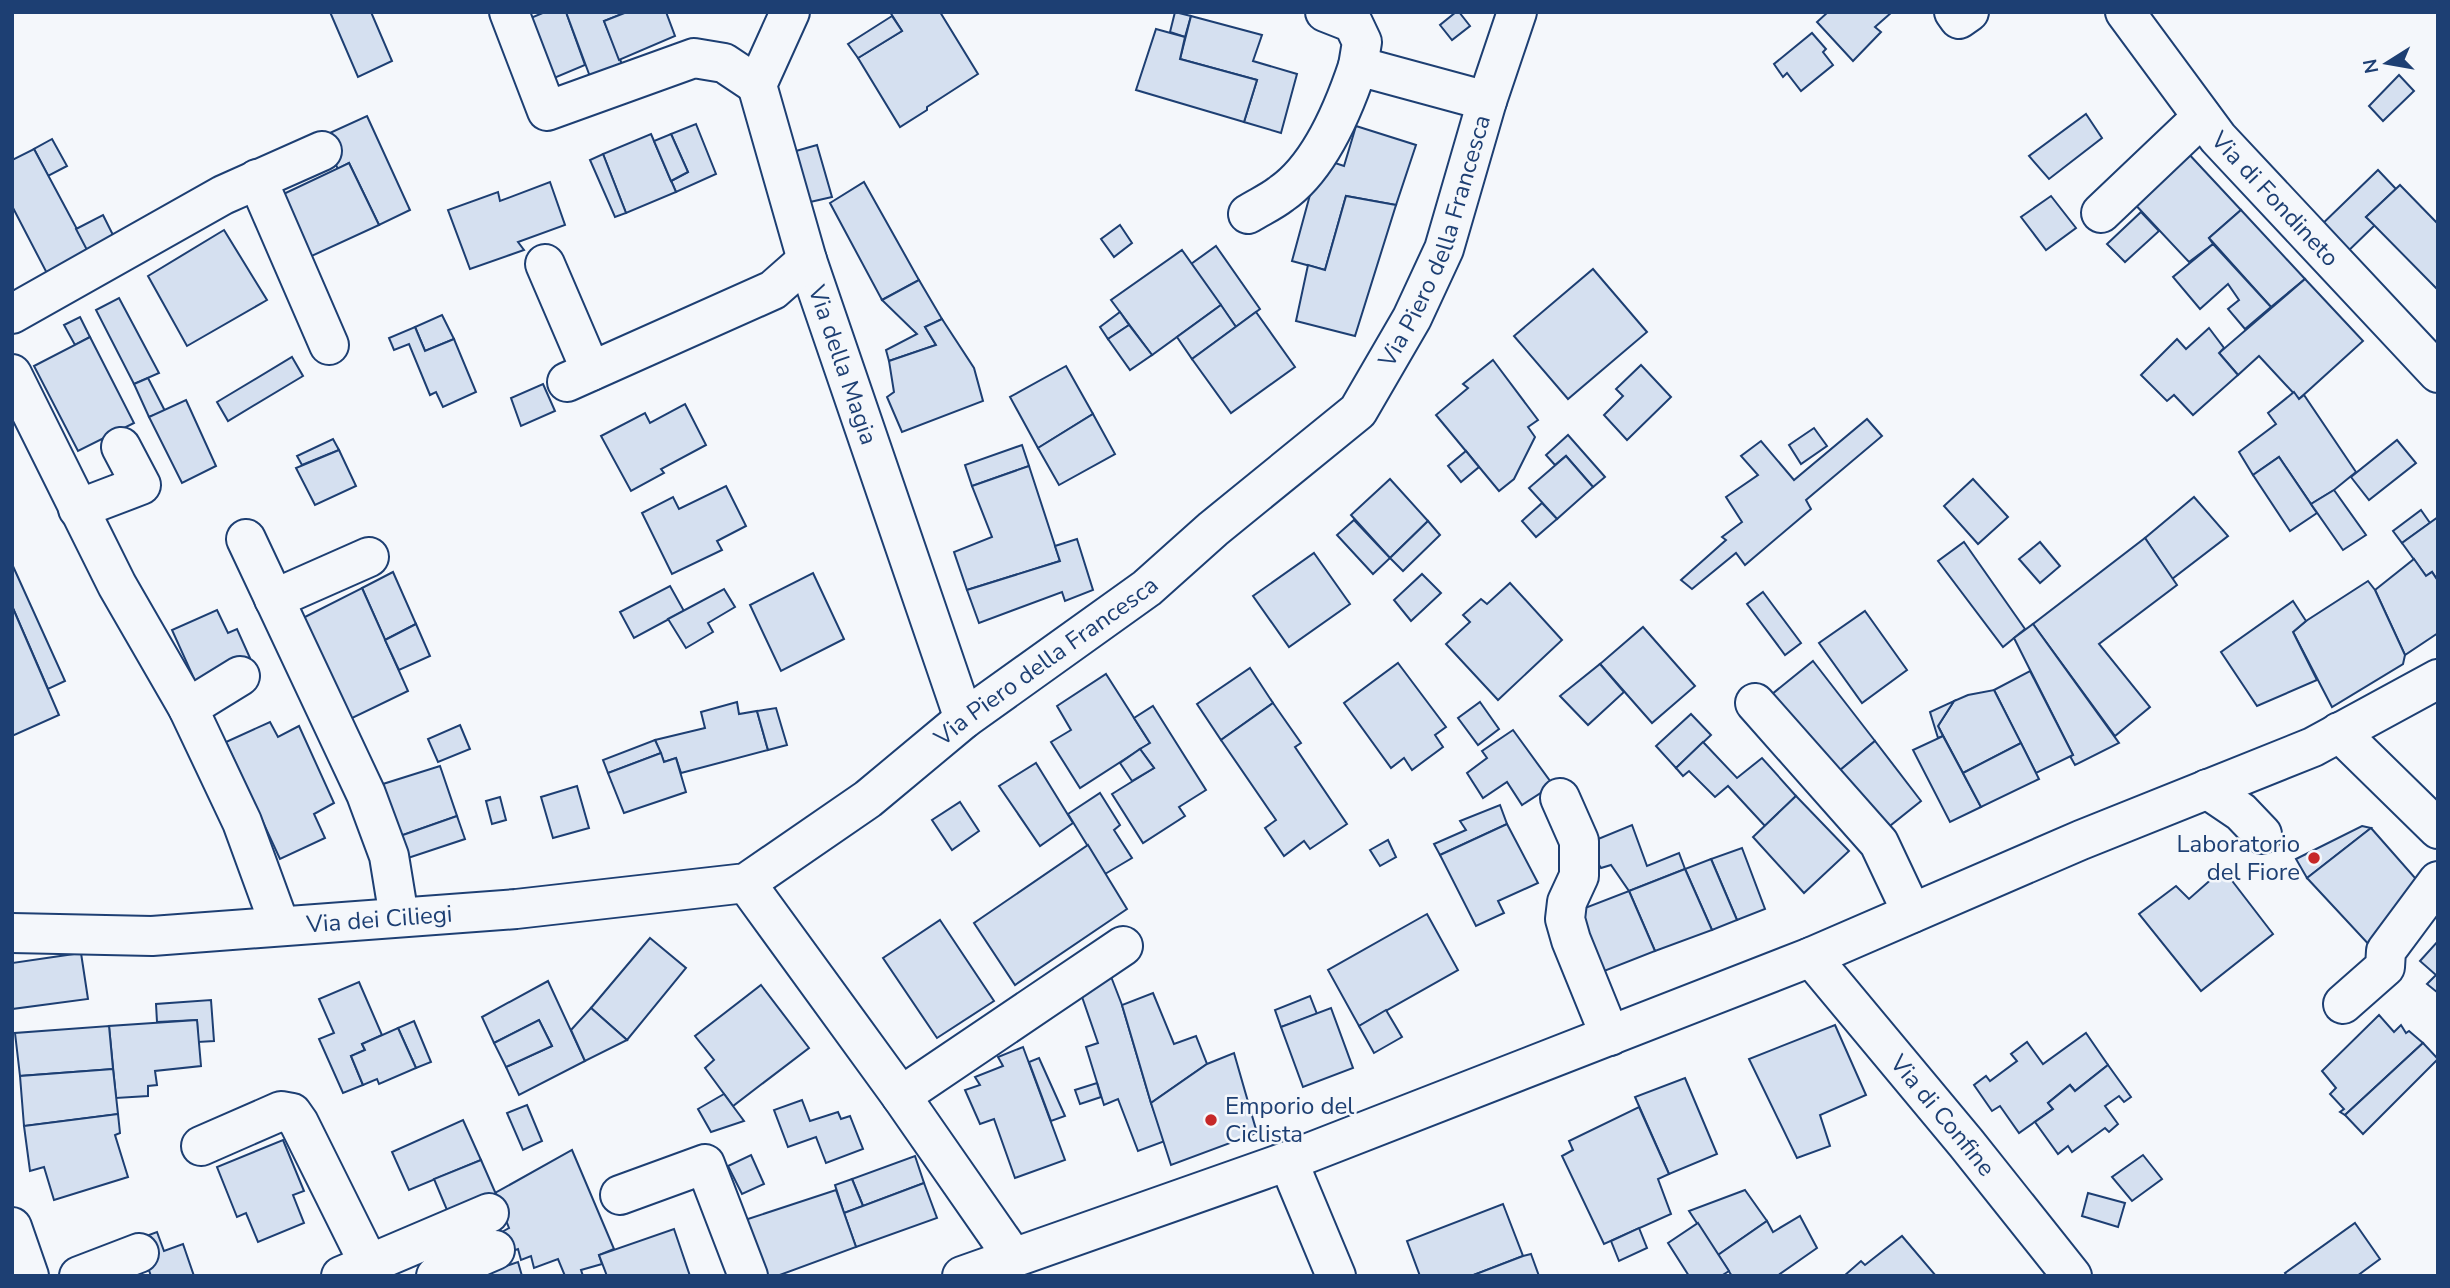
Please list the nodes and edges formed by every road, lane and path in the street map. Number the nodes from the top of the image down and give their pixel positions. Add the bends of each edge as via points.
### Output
1 (509, 12) edge
2 (790, 12) edge
3 (1325, 12) edge
4 (1517, 12) edge
5 (1954, 12) edge
6 (1969, 12) edge
7 (2125, 12) edge
8 (1359, 66) junction
9 (757, 85) junction
10 (1487, 101) junction
11 (2202, 117) junction
12 (322, 151) dead end
13 (257, 179) junction
14 (2101, 213) dead end
15 (1248, 214) dead end
16 (807, 260) junction
17 (545, 264) dead end
18 (12, 314) edge
19 (329, 345) dead end
20 (2438, 373) edge
21 (12, 374) edge
22 (121, 447) dead end
23 (78, 509) junction
24 (246, 539) dead end
25 (369, 557) dead end
26 (274, 599) junction
27 (240, 676) dead end
28 (2438, 679) edge
29 (1755, 703) dead end
30 (188, 708) junction
31 (964, 719) junction
32 (2339, 732) junction
33 (2207, 789) junction
34 (1560, 797) dead end
35 (2438, 829) edge
36 (2262, 834) dead end
37 (2438, 881) edge
38 (746, 883) junction
39 (1912, 913) junction
40 (399, 917) junction
41 (280, 926) junction
42 (12, 933) edge
43 (1123, 946) dead end
44 (1811, 957) junction
45 (2343, 1004) dead end
46 (1610, 1036) junction
47 (901, 1096) junction
48 (201, 1146) dead end
49 (1288, 1161) junction
50 (620, 1195) dead end
51 (12, 1227) edge
52 (139, 1253) dead end
53 (1013, 1257) junction
54 (361, 1272) edge
55 (29, 1276) edge
56 (79, 1276) edge
57 (436, 1276) edge
58 (748, 1276) edge
59 (962, 1276) edge
60 (1336, 1276) edge
61 (2073, 1276) edge

1 - 9 street via 547,111 694,58 724,63
2 - 9 street
3 - 8 street via 1353,23 1362,42
4 - 10 street, Via Piero della Francesca
5 - 6 street via 1959,19
7 - 11 street, Via di Fondineto
8 - 10 street
8 - 15 street via 1330,132 1305,171 1283,193
9 - 16 street, Via della Magia
10 - 31 street, Via Piero della Francesca via 1444,249 1412,318 1358,411 1213,528 1147,588
11 - 14 street
11 - 20 street, Via di Fondineto
12 - 13 street
13 - 18 street
13 - 19 street
16 - 17 street via 773,289 579,377
16 - 31 street, Via della Magia
21 - 23 street
22 - 23 street via 141,485
23 - 30 street
24 - 26 street
25 - 26 street
26 - 40 street via 366,794 389,856
27 - 30 street
28 - 32 street
29 - 39 street via 1879,843
30 - 41 street via 242,822
31 - 38 street, Via Piero della Francesca via 868,799
32 - 33 street
32 - 35 street
33 - 36 street via 2241,812
33 - 39 street
34 - 46 street via 1579,841 1579,876 1565,919
37 - 45 street via 2386,951 2385,967
38 - 40 street, Via dei Ciliegi
38 - 47 street
39 - 44 street
40 - 41 street, Via dei Ciliegi
41 - 42 street, Via dei Ciliegi via 152,936
43 - 47 street
44 - 46 street
44 - 61 street, Via di Confine
46 - 49 street
47 - 53 street
48 - 54 street via 281,1111 292,1113
49 - 53 street
49 - 60 street
50 - 58 street via 705,1164
51 - 55 street
52 - 56 street
53 - 59 street
54 - 57 street via 492,1231

